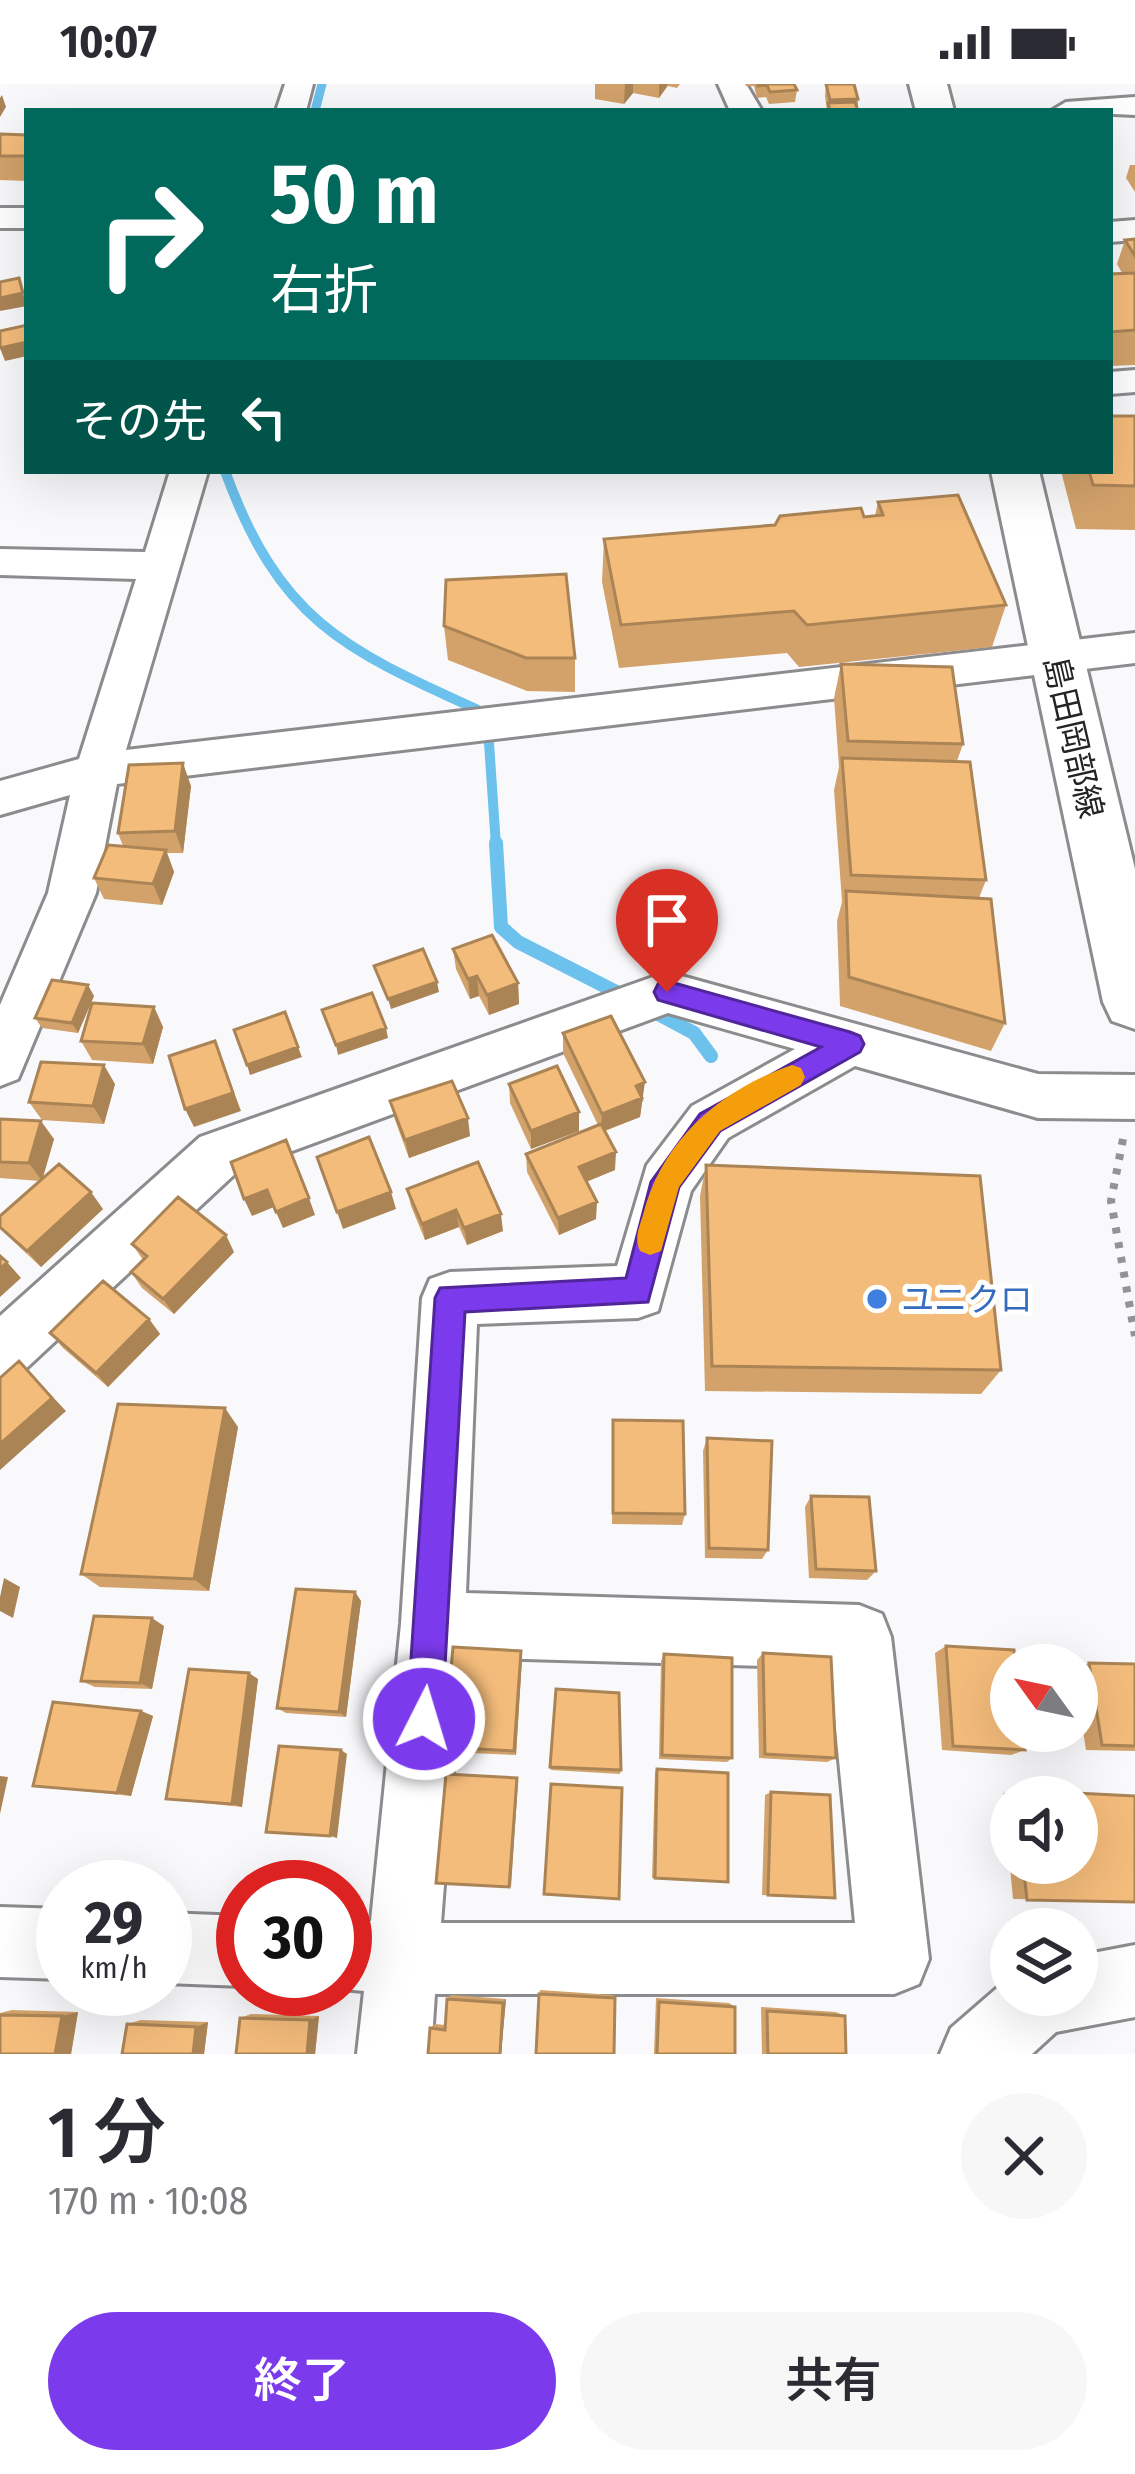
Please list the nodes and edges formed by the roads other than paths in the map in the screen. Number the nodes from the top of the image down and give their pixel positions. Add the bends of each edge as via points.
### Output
1 (188, 474) edge
2 (1017, 474) edge
3 (0, 562) edge
4 (161, 566) junction
5 (1135, 647) edge
6 (1055, 655) junction
7 (98, 770) junction
8 (0, 798) edge
9 (1135, 1002) edge
10 (850, 1044) junction
11 (1, 1059) edge
12 (1125, 1123) edge
13 (0, 1354) edge
14 (433, 1624) junction
15 (0, 1942) edge
16 (36, 1943) edge
17 (374, 1956) edge
18 (1135, 1981) edge
19 (1098, 1988) edge
20 (1020, 2016) edge
21 (394, 2054) edge
22 (977, 2054) edge

1 - 4 street
2 - 6 main road, 島田岡部線
3 - 4 street
4 - 7 street
5 - 6 street
6 - 7 street
6 - 9 main road, 島田岡部線
7 - 8 street
7 - 11 street via 72,893
10 - 12 street
10 - 13 street via 667,992 219,1154
10 - 14 street via 710,1122 666,1182 638,1292 450,1298
14 - 17 street
14 - 17 street via 859,1637 894,1959
15 - 16 street
17 - 21 street
18 - 19 street
20 - 22 street

